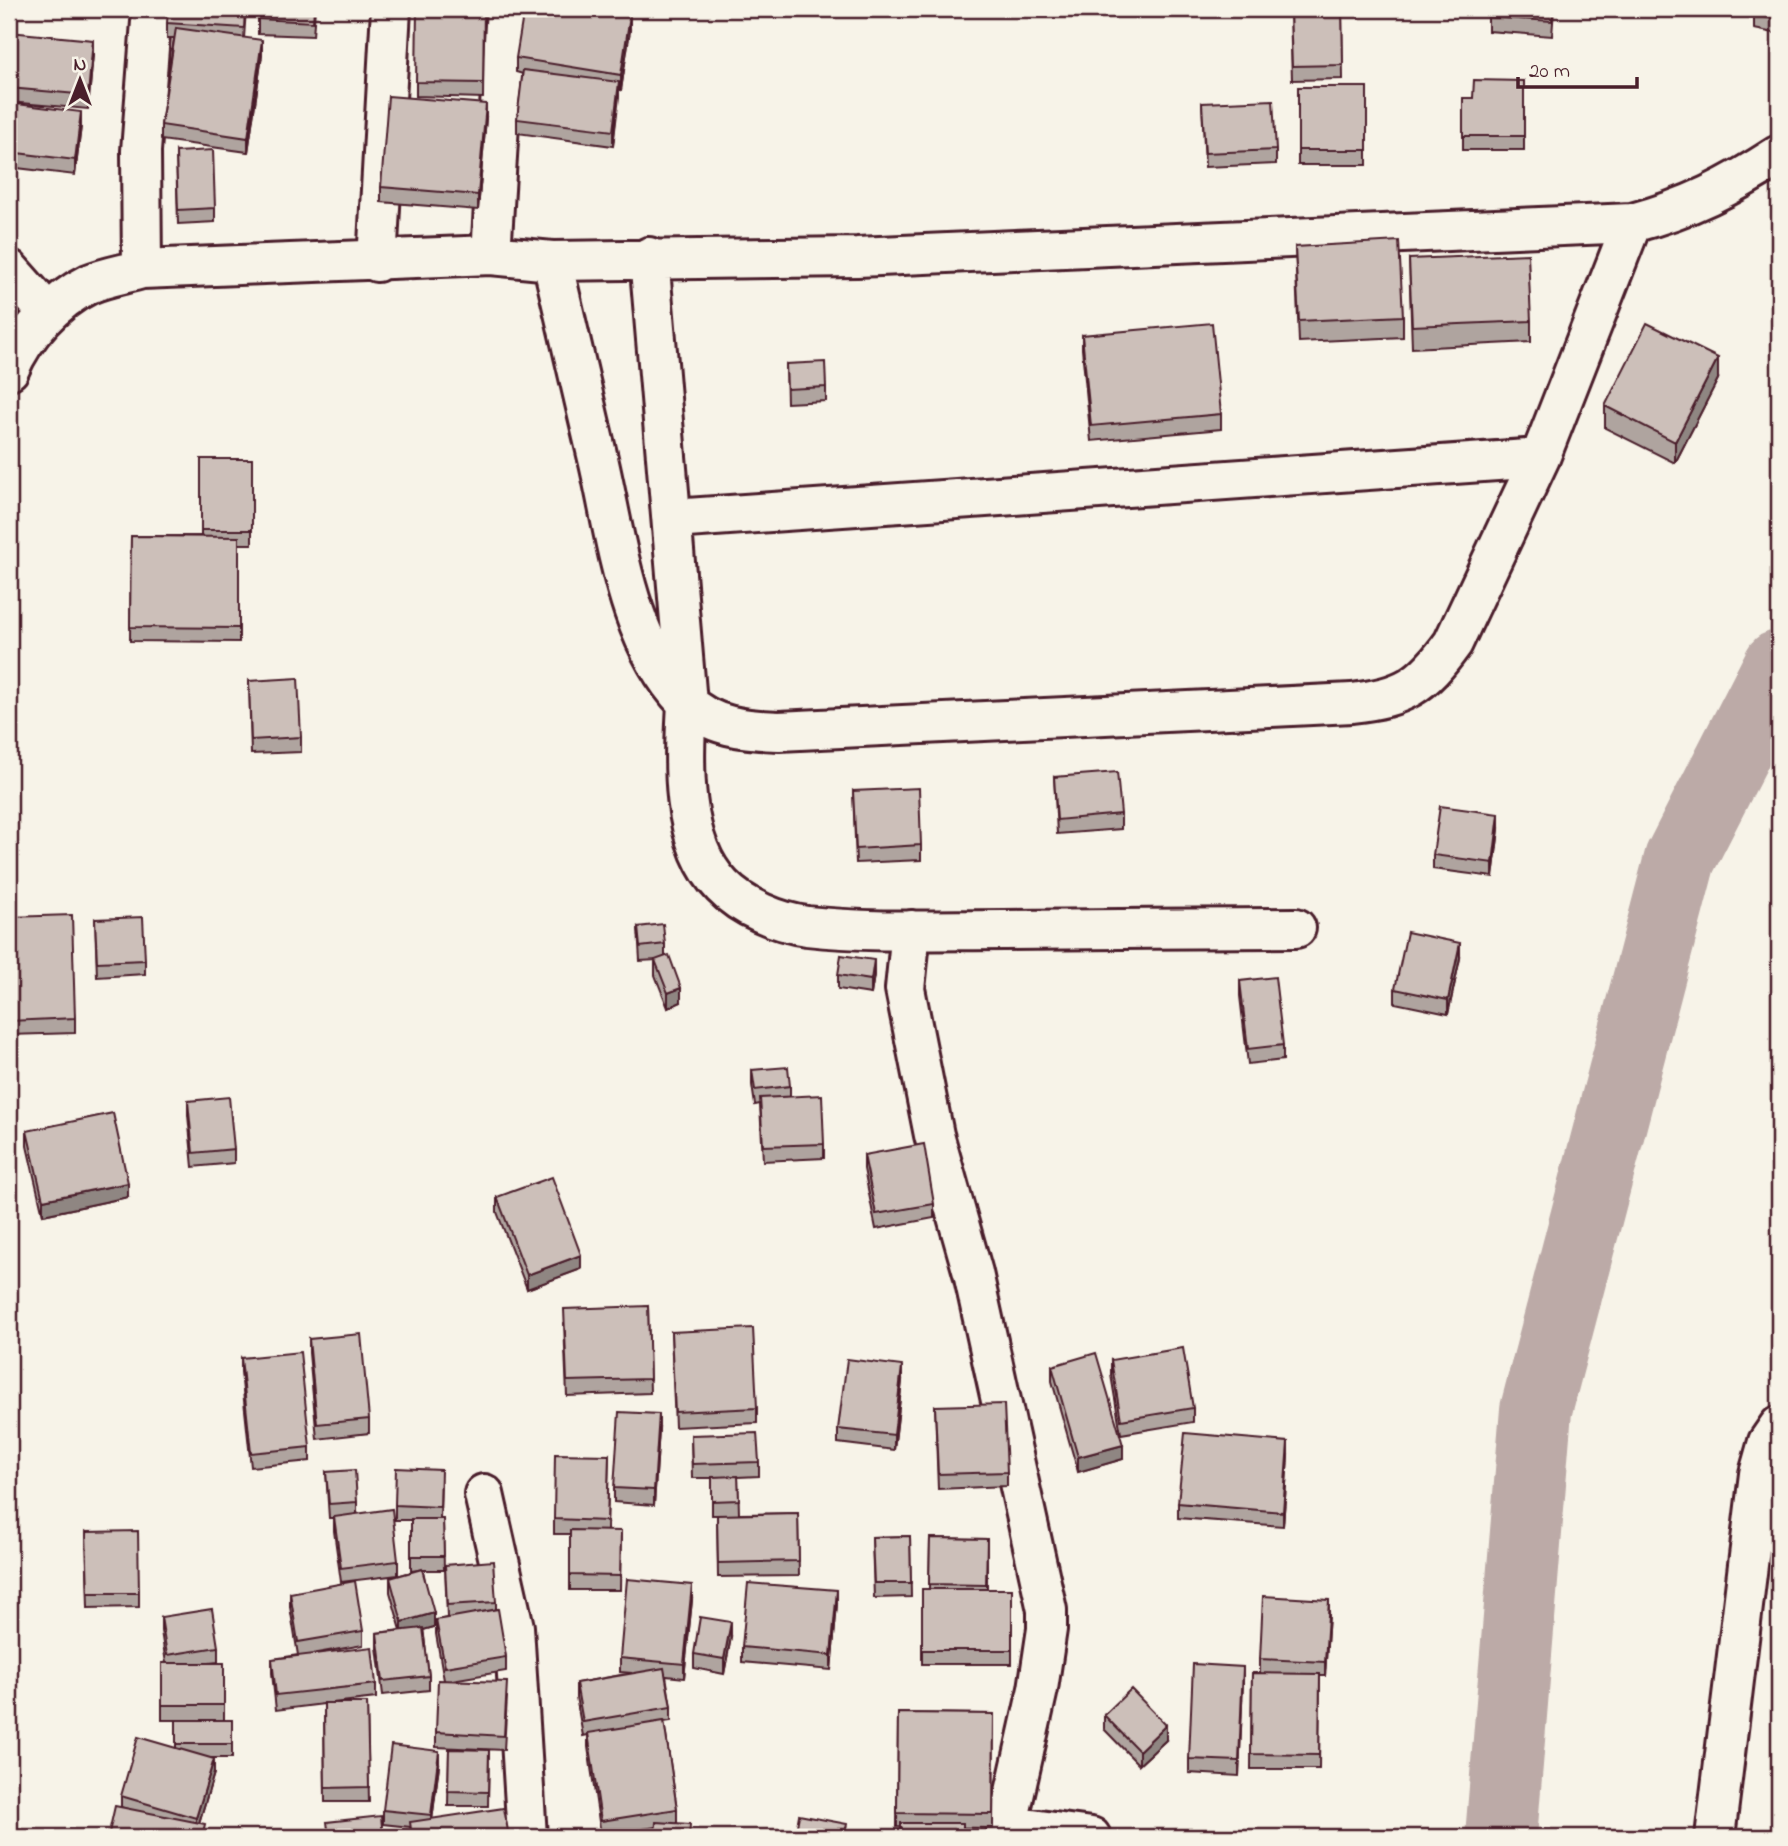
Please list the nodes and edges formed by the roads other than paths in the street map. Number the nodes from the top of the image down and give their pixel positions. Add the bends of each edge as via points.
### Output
1 (152, 9) edge
2 (391, 9) edge
3 (506, 9) edge
4 (1779, 155) edge
5 (1632, 223) junction
6 (491, 255) junction
7 (649, 257) junction
8 (552, 261) junction
9 (377, 262) junction
10 (9, 269) edge
11 (142, 269) junction
12 (48, 313) junction
13 (9, 370) edge
14 (1540, 458) junction
15 (673, 519) junction
16 (687, 704) junction
17 (1296, 928) dead end
18 (911, 930) junction
19 (1779, 1426) edge
20 (484, 1494) dead end
21 (1007, 1832) edge
22 (527, 1837) edge
23 (1091, 1837) edge
24 (1715, 1837) edge

1 - 11 street via 141,151
2 - 9 street
3 - 6 street
4 - 5 street via 1728,189
5 - 7 street via 857,257
5 - 14 street
6 - 8 street
6 - 9 street
7 - 8 street
7 - 15 street
8 - 16 street via 626,580 648,644
9 - 11 street
10 - 12 street
11 - 12 street via 89,284
12 - 13 street via 19,348
14 - 15 street
14 - 16 street via 1453,643 1414,688 1387,699 779,731 746,730 716,722
15 - 16 street
16 - 18 street via 688,812 704,859 722,886 772,918 806,926
17 - 18 street
18 - 21 street via 907,1002 934,1135 973,1273 1046,1610 1038,1689
19 - 24 street via 1768,1442 1759,1474
20 - 22 street via 513,1627
21 - 23 street

